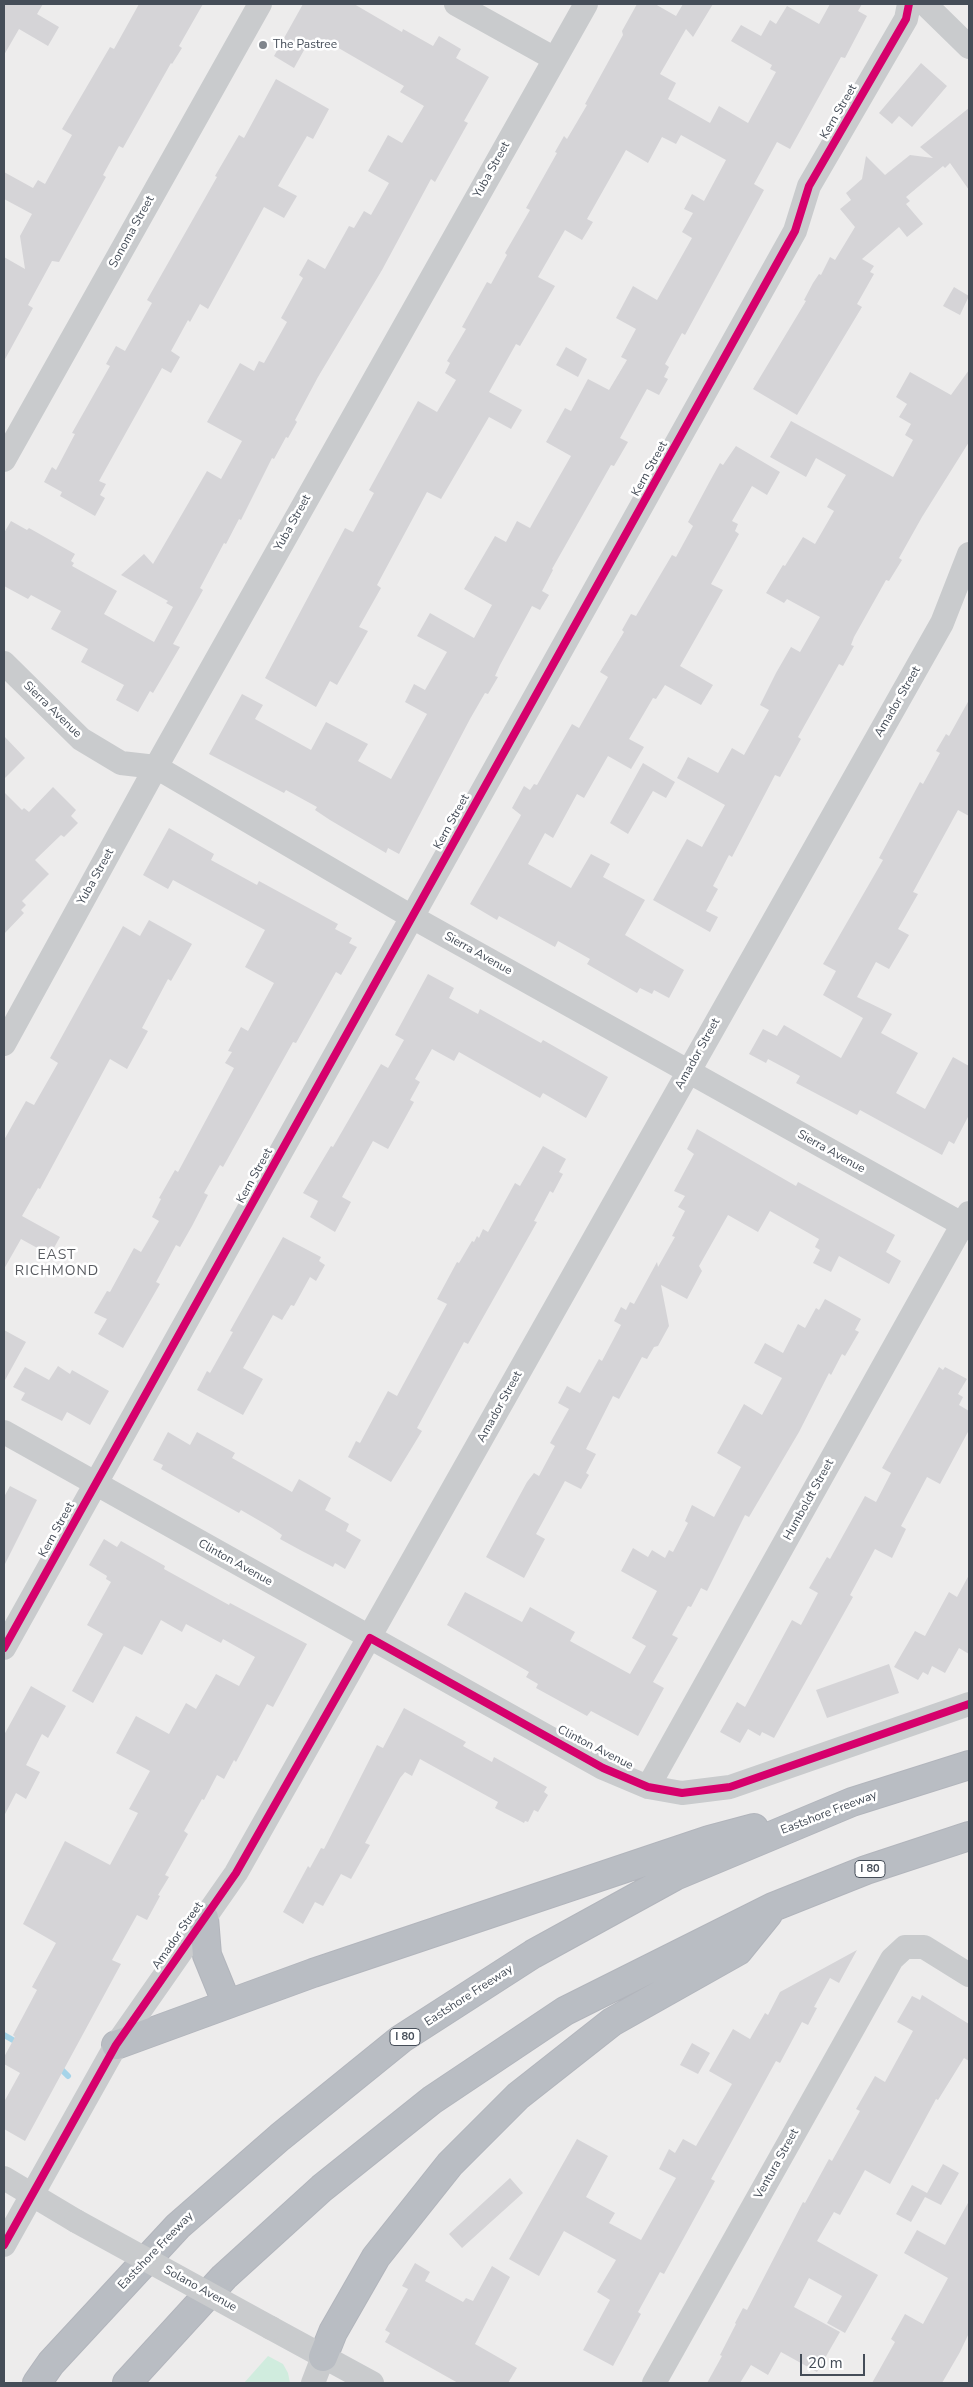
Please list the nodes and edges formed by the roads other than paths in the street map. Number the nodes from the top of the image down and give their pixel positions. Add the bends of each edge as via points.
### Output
1 (260, 4) edge
2 (456, 4) edge
3 (586, 4) edge
4 (909, 4) edge
5 (925, 4) edge
6 (969, 47) edge
7 (555, 59) junction
8 (4, 460) edge
9 (969, 554) edge
10 (4, 663) edge
11 (156, 767) junction
12 (412, 917) junction
13 (4, 1044) edge
14 (688, 1072) junction
15 (967, 1222) edge
16 (4, 1432) edge
17 (95, 1484) junction
18 (370, 1638) junction
19 (4, 1648) edge
20 (969, 1704) edge
21 (969, 1766) edge
22 (648, 1787) junction
23 (852, 1802) junction
24 (969, 1836) edge
25 (773, 1907) junction
26 (204, 1918) junction
27 (969, 1974) edge
28 (227, 2004) junction
29 (116, 2045) junction
30 (4, 2178) edge
31 (32, 2194) junction
32 (4, 2245) edge
33 (323, 2357) junction
34 (36, 2383) edge
35 (127, 2383) edge
36 (313, 2383) edge
37 (372, 2383) edge
38 (654, 2383) edge

1 - 8 street, Sonoma Street
2 - 7 street
3 - 7 street, Yuba Street
4 - 12 street, Kern Street via 906,18 810,186 796,231
5 - 6 street
7 - 11 street, Yuba Street
9 - 14 street, Amador Street via 942,623
10 - 11 street, Sierra Avenue via 81,739 121,763
11 - 12 street, Sierra Avenue
11 - 13 street, Yuba Street
12 - 14 street, Sierra Avenue
12 - 17 street, Kern Street
14 - 15 street, Sierra Avenue
14 - 18 street, Amador Street
15 - 22 street, Humboldt Street
16 - 17 street, Clinton Avenue
17 - 18 street, Clinton Avenue
17 - 19 street, Kern Street
18 - 22 street, Clinton Avenue via 603,1768
18 - 26 street, Amador Street via 236,1873
20 - 22 street, Clinton Avenue via 730,1787 682,1793
21 - 23 highway, Eastshore Freeway / I 80
23 - 28 highway via 708,1840
23 - 34 highway, Eastshore Freeway / I 80 via 675,1876 533,1954 401,2039 280,2136 178,2226
24 - 25 highway, I 80 via 866,1870
25 - 33 highway via 738,1951 612,2022 518,2096 450,2164 376,2257 332,2332
25 - 35 highway, I 80 via 565,2011 432,2100 322,2188 224,2277
26 - 28 highway via 207,1955
26 - 29 street, Amador Street
27 - 38 street, Ventura Street via 924,1946 905,1948 892,1959
28 - 29 highway
29 - 31 street, Amador Street
30 - 31 street, Solano Avenue
31 - 32 street, Amador Street
31 - 33 street, Solano Avenue, bridge
33 - 36 street
33 - 37 street, Solano Avenue

